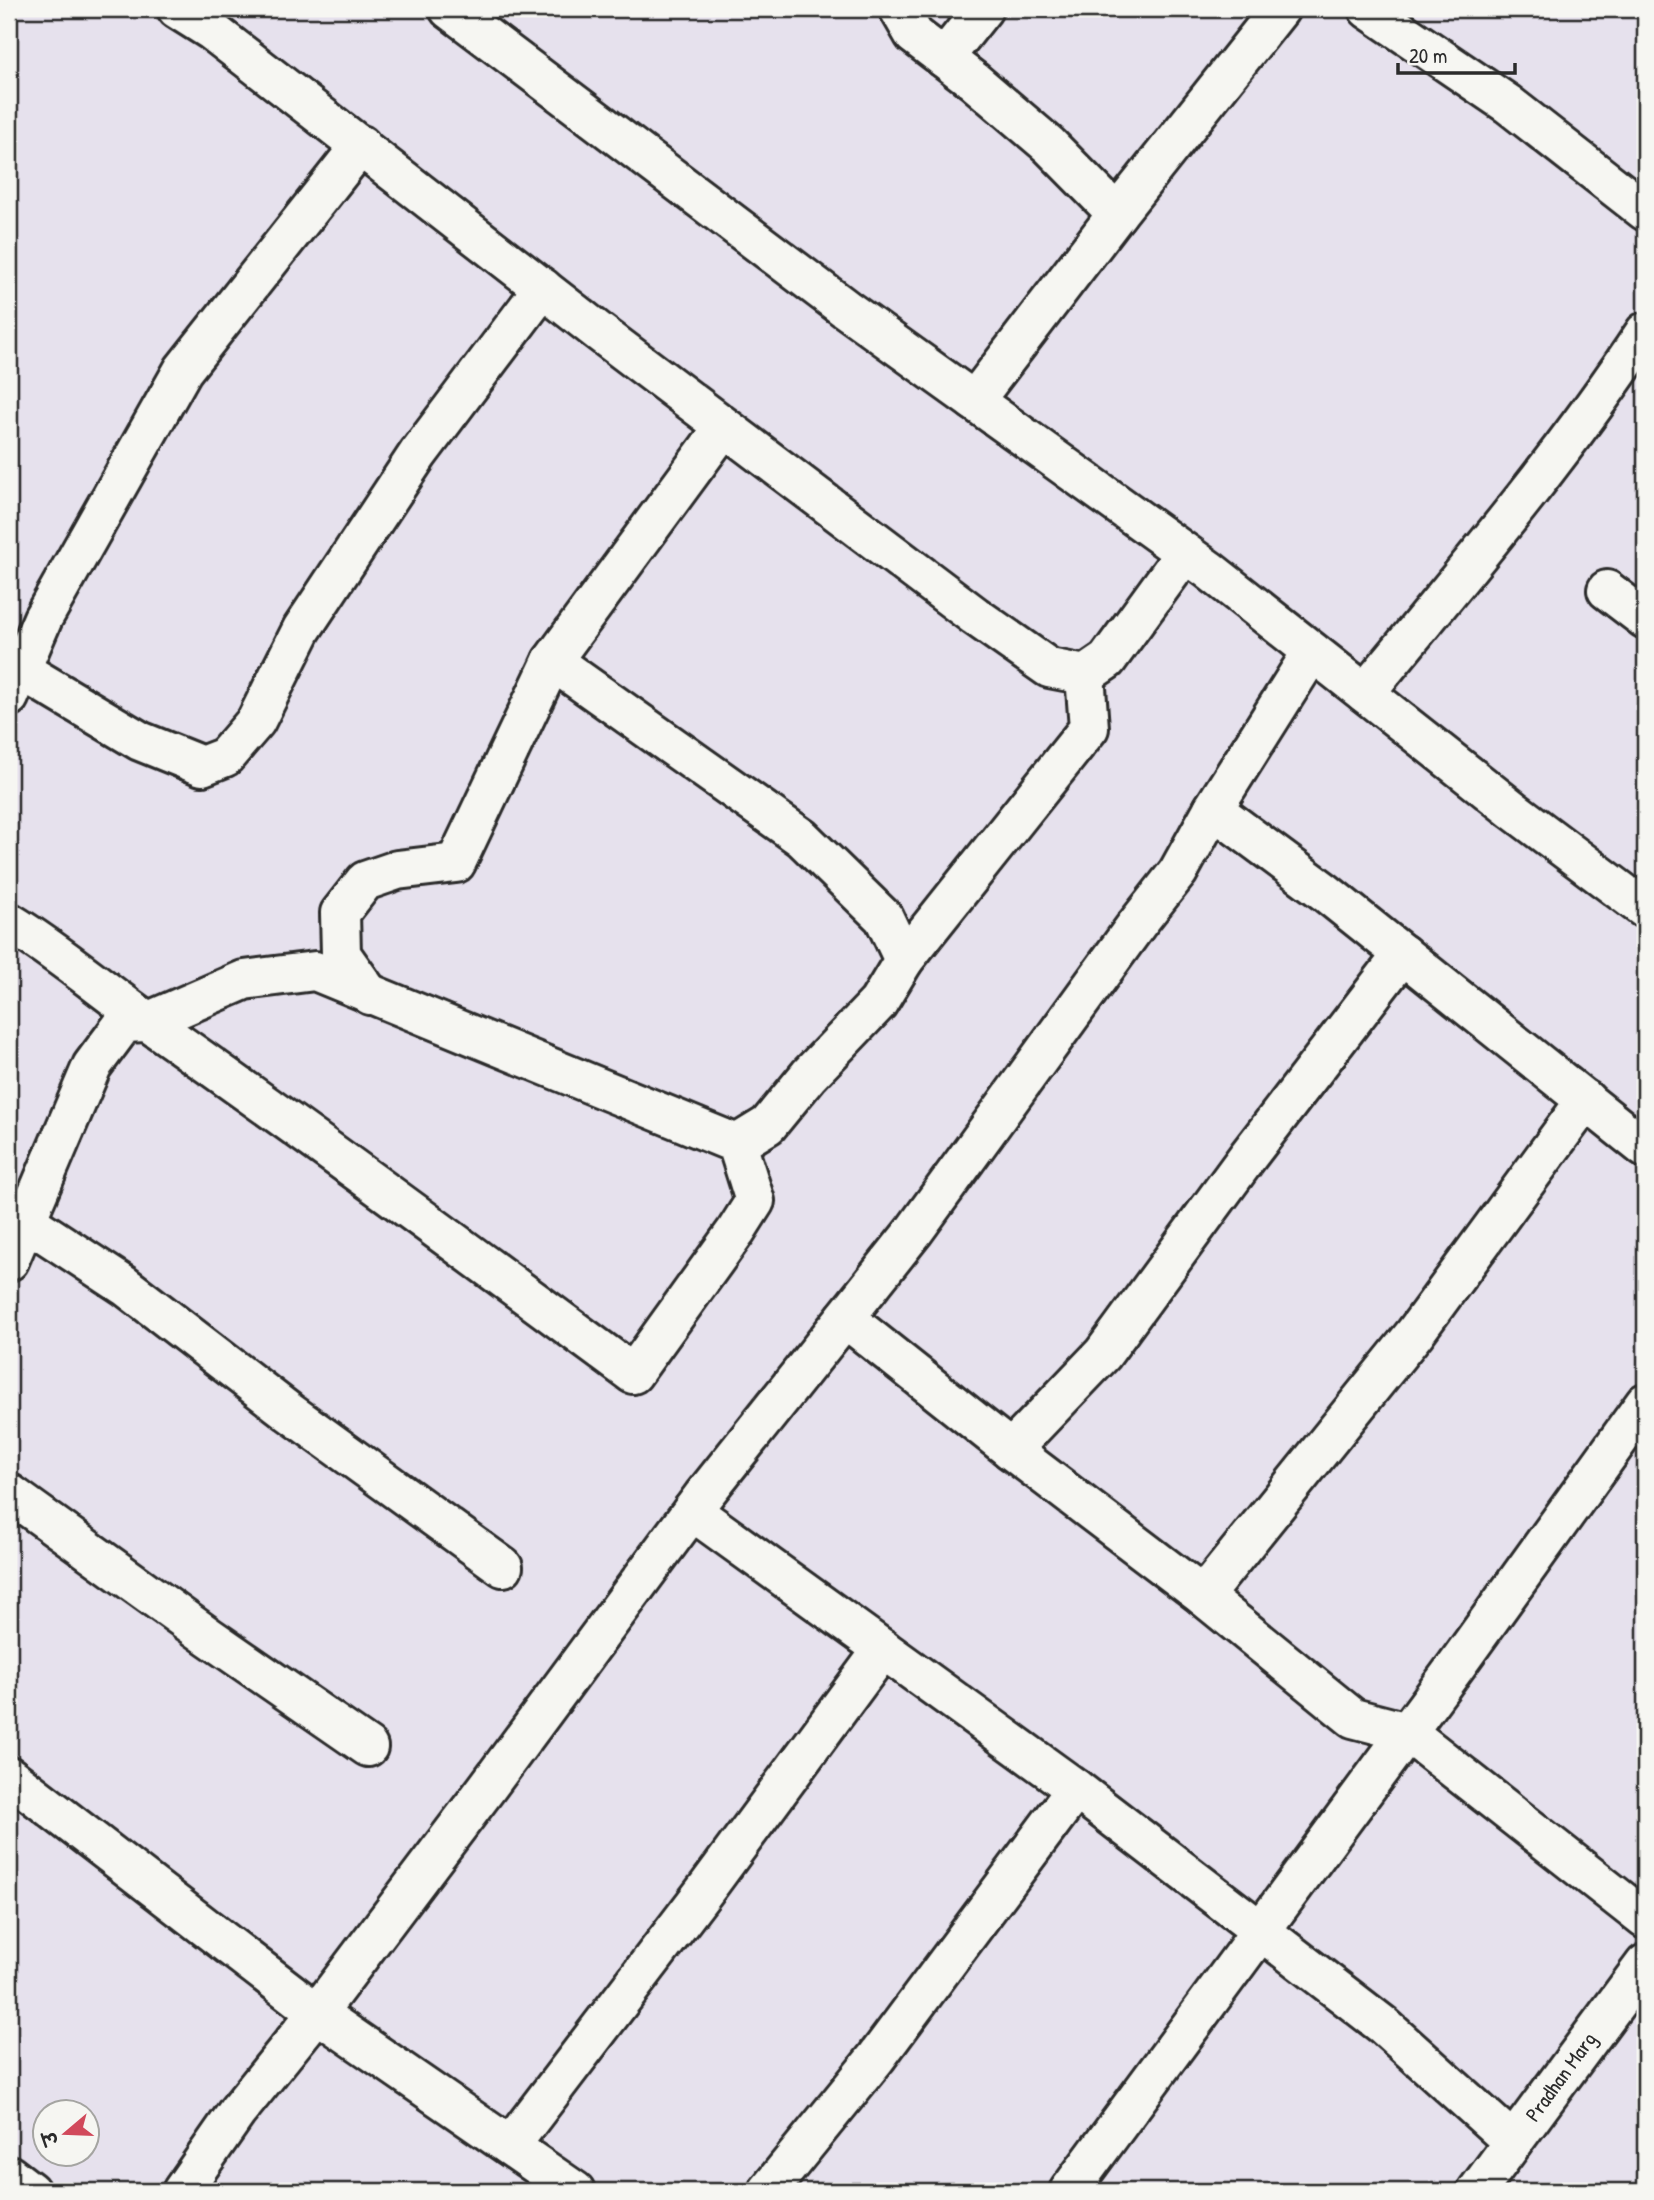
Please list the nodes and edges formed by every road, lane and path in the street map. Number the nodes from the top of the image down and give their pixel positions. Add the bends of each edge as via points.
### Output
1 (177, 9) edge
2 (449, 9) edge
3 (899, 9) edge
4 (983, 9) edge
5 (1280, 9) edge
6 (1368, 9) edge
7 (944, 58) junction
8 (361, 145) junction
9 (1645, 211) edge
10 (1117, 214) junction
11 (543, 288) junction
12 (1645, 332) edge
13 (974, 401) junction
14 (724, 427) junction
15 (1185, 553) junction
16 (1607, 590) dead end
17 (1645, 619) edge
18 (1312, 652) junction
19 (552, 661) junction
20 (1085, 675) junction
21 (15, 683) edge
22 (1366, 693) junction
23 (1213, 809) junction
24 (1645, 909) edge
25 (9, 922) edge
26 (1403, 954) junction
27 (904, 960) junction
28 (370, 995) junction
29 (146, 1022) junction
30 (1586, 1100) junction
31 (737, 1144) junction
32 (1645, 1148) edge
33 (26, 1221) junction
34 (9, 1261) edge
35 (845, 1318) junction
36 (1645, 1403) edge
37 (1011, 1450) junction
38 (9, 1493) edge
39 (692, 1511) junction
40 (503, 1567) dead end
41 (1203, 1596) junction
42 (883, 1649) junction
43 (1407, 1732) junction
44 (368, 1747) dead end
45 (9, 1776) edge
46 (1076, 1789) junction
47 (1645, 1919) edge
48 (1261, 1931) junction
49 (1645, 1964) edge
50 (317, 2012) junction
51 (1513, 2143) junction
52 (510, 2146) junction
53 (9, 2175) edge
54 (30, 2191) edge
55 (182, 2191) edge
56 (575, 2191) edge
57 (768, 2191) edge
58 (1069, 2191) edge
59 (1477, 2191) edge

1 - 8 street
2 - 13 street
3 - 7 street via 914,35
4 - 7 street
5 - 10 street
6 - 9 street via 1508,104
7 - 10 street via 1049,145
8 - 11 street
8 - 21 street via 183,370 43,618
10 - 13 street
11 - 14 street
11 - 21 street via 418,454 302,629 256,722 225,757 202,766
12 - 22 street via 1505,522
13 - 15 street
14 - 19 street
14 - 20 street via 1049,668
15 - 18 street
15 - 20 street via 1107,660
16 - 17 street
18 - 22 street
18 - 23 street
19 - 27 street via 802,838 884,918
19 - 28 street via 456,863 397,870 365,881 340,913 341,954
20 - 27 street via 1089,728
22 - 24 street
23 - 26 street
23 - 35 street via 1178,872
25 - 29 street
26 - 30 street
26 - 37 street via 1103,1354
27 - 31 street via 877,1003 768,1125
28 - 29 street via 315,971 244,980
28 - 31 street
29 - 31 street via 633,1374 755,1201
29 - 33 street via 124,1023 92,1066
30 - 32 street
30 - 41 street via 1415,1333
33 - 34 street
33 - 40 street via 125,1286
35 - 37 street
35 - 39 street
36 - 43 street
37 - 41 street
38 - 44 street
39 - 42 street
39 - 50 street
41 - 43 street via 1353,1718
42 - 46 street
42 - 52 street
43 - 47 street
43 - 48 street
45 - 50 street
46 - 48 street
46 - 57 street via 876,2058
48 - 51 street via 1383,2025
48 - 58 street
49 - 51 street, Pradhan Marg
50 - 52 street
50 - 55 street via 237,2112
51 - 59 street, Pradhan Marg
52 - 56 street
53 - 54 street

